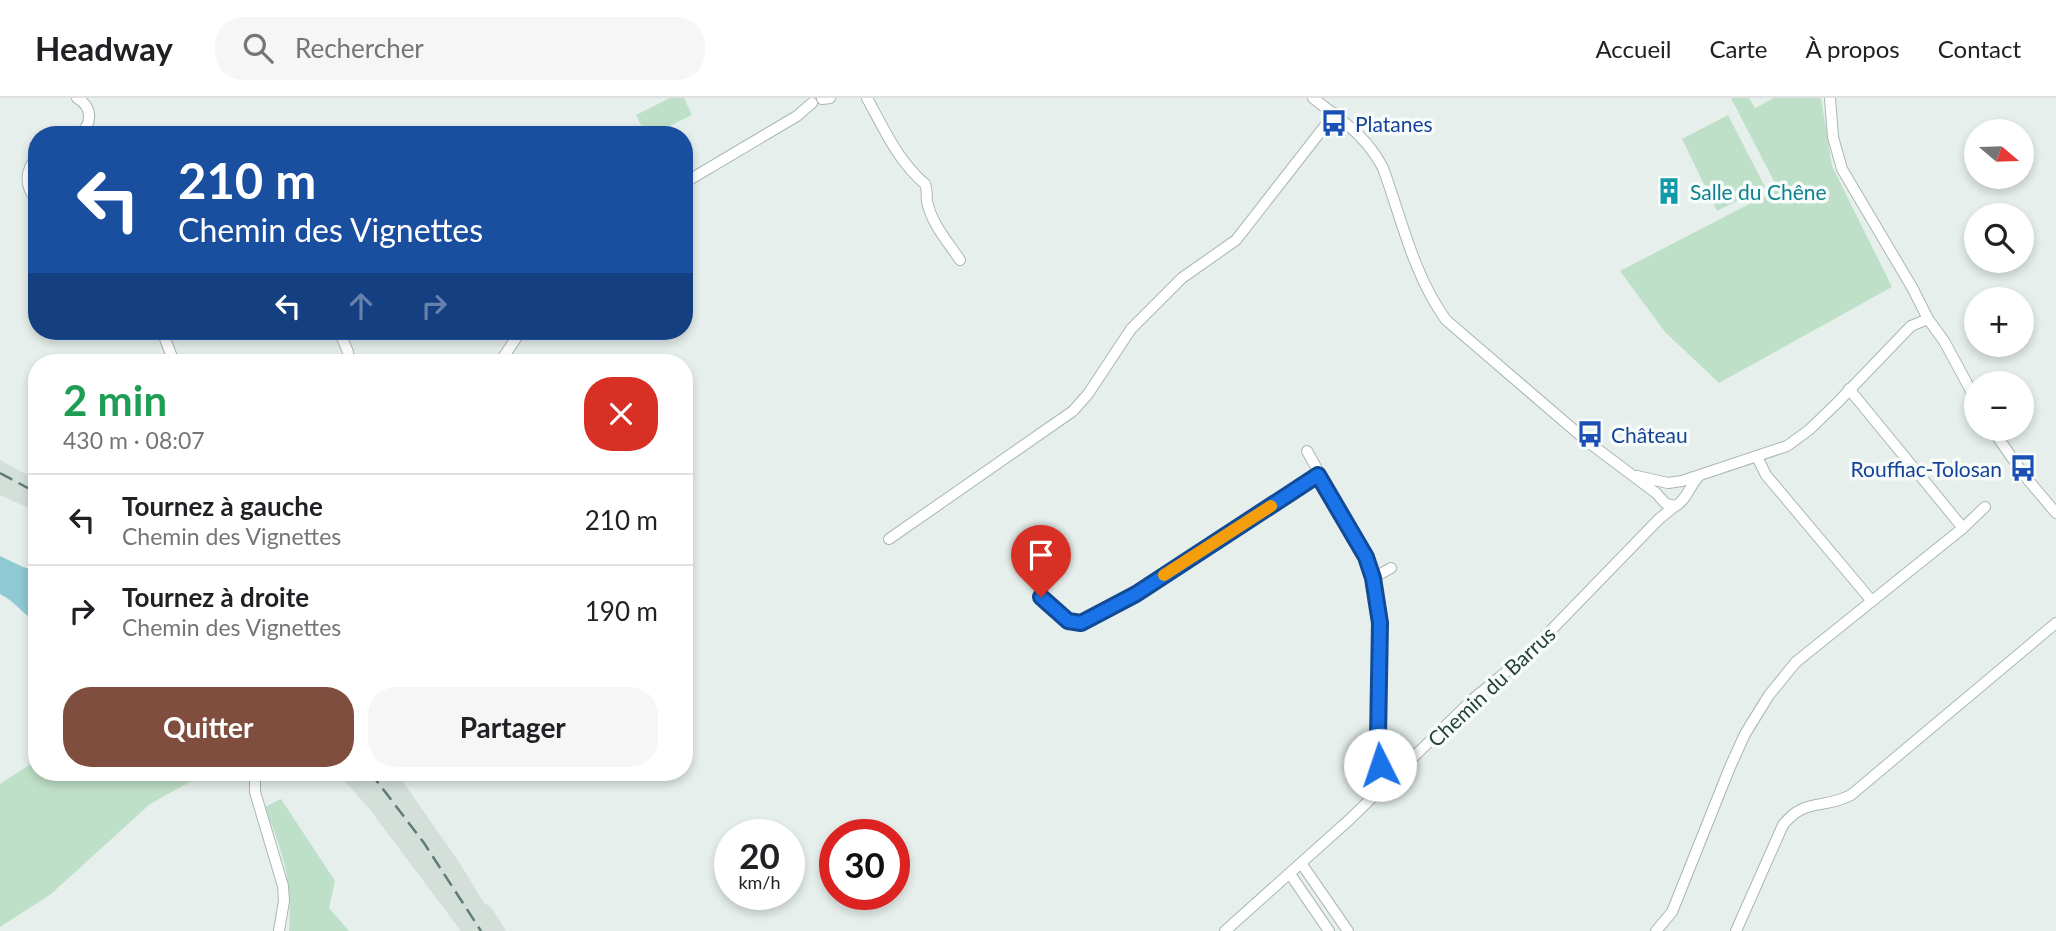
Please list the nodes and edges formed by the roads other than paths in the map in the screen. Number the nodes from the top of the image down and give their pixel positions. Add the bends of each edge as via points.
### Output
1 (77, 98) edge
2 (830, 98) edge
3 (867, 98) edge
4 (1313, 98) edge
5 (1830, 98) edge
6 (816, 100) edge
7 (1335, 113) junction
8 (87, 126) edge
9 (693, 178) edge
10 (960, 260) dead end
11 (1928, 319) junction
12 (1964, 378) edge
13 (1849, 389) junction
14 (2000, 441) edge
15 (1307, 451) dead end
16 (1757, 457) junction
17 (1318, 475) junction
18 (1631, 475) junction
19 (1698, 477) junction
20 (1671, 482) junction
21 (1685, 494) junction
22 (1661, 499) junction
23 (1675, 506) junction
24 (1985, 507) dead end
25 (2056, 513) edge
26 (1659, 519) junction
27 (1963, 527) junction
28 (889, 539) dead end
29 (1391, 568) dead end
30 (1373, 578) junction
31 (1041, 597) dead end
32 (1871, 600) junction
33 (2056, 623) edge
34 (255, 781) edge
35 (1390, 782) junction
36 (1301, 863) junction
37 (1290, 874) junction
38 (279, 931) edge
39 (1225, 931) edge
40 (1329, 931) edge
41 (1348, 931) edge
42 (1656, 931) edge
43 (1736, 931) edge

1 - 8 street via 86,105
2 - 6 street
3 - 10 street via 895,150 925,184 933,216
4 - 7 street
5 - 11 street via 1833,137 1842,169
6 - 9 street
7 - 18 street via 1365,140 1384,168 1420,277 1446,320
7 - 28 street via 1236,240 1182,278 1131,329 1073,411
11 - 12 street
11 - 13 street via 1910,326
13 - 16 street via 1809,430 1787,446
13 - 27 street
14 - 25 street
15 - 17 street
16 - 19 street
16 - 32 street via 1766,475
17 - 30 street via 1366,557
17 - 31 street via 1136,594 1081,623 1068,621
18 - 20 street
18 - 22 street
19 - 20 street
19 - 21 street
20 - 21 street via 1682,486
20 - 22 street via 1662,489
21 - 23 street
22 - 23 street via 1665,505
22 - 26 street
23 - 26 street, Chemin du Barrus
24 - 27 street
26 - 35 street, Chemin du Barrus via 1528,654 1473,699
27 - 32 street
29 - 30 street
30 - 35 street via 1380,623 1378,753
32 - 42 street via 1797,662 1769,695 1730,767 1672,912
33 - 43 street via 1851,795 1837,803 1803,806 1793,813 1783,825
34 - 38 street via 284,886
35 - 36 street, Chemin du Barrus
36 - 37 street, Chemin du Barrus
36 - 41 street
37 - 39 street, Chemin du Barrus
37 - 40 street

